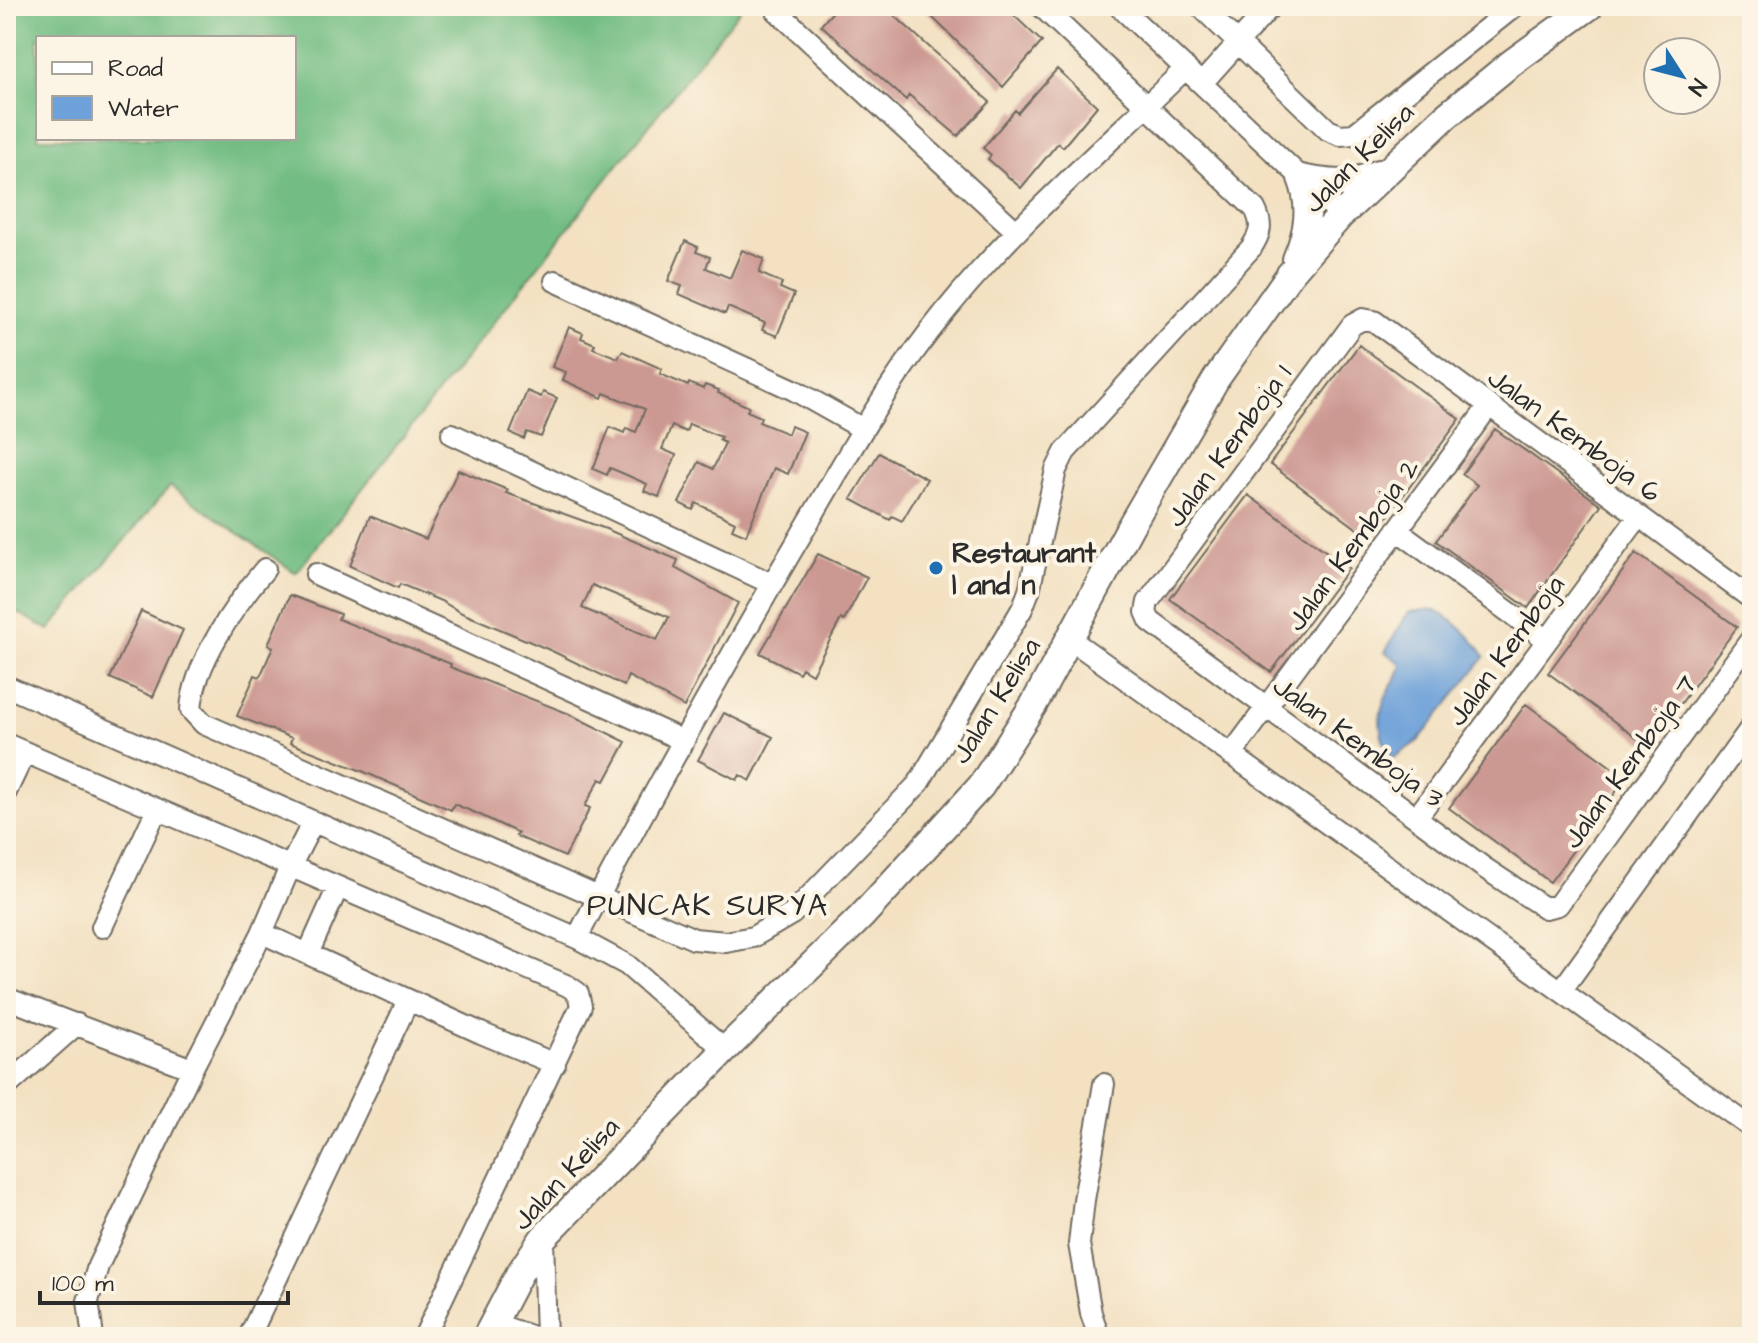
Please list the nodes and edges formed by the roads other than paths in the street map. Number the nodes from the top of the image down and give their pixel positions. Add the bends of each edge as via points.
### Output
1 (1041, 6) edge
2 (1119, 6) edge
3 (1200, 6) edge
4 (1271, 6) edge
5 (1515, 6) edge
6 (1590, 6) edge
7 (777, 11) dead end
8 (1237, 42) junction
9 (1186, 68) junction
10 (1202, 83) junction
11 (1146, 107) junction
12 (1385, 171) junction
13 (1301, 178) junction
14 (1341, 215) junction
15 (1016, 231) junction
16 (1290, 274) junction
17 (555, 281) dead end
18 (1363, 319) joint
19 (1489, 406) junction
20 (863, 429) junction
21 (452, 434) dead end
22 (1639, 516) junction
23 (1397, 530) junction
24 (265, 569) dead end
25 (316, 574) dead end
26 (772, 584) junction
27 (1752, 599) edge
28 (1146, 612) joint
29 (1752, 638) edge
30 (1070, 639) junction
31 (1547, 640) junction
32 (6, 686) edge
33 (1266, 707) junction
34 (1752, 726) edge
35 (684, 741) junction
36 (6, 744) edge
37 (25, 752) junction
38 (1231, 755) junction
39 (6, 792) edge
40 (157, 809) junction
41 (1417, 817) junction
42 (313, 822) junction
43 (290, 867) junction
44 (338, 887) junction
45 (599, 896) junction
46 (1545, 908) joint
47 (102, 927) dead end
48 (262, 933) junction
49 (577, 938) junction
50 (308, 954) junction
51 (1561, 991) junction
52 (6, 998) edge
53 (408, 1001) junction
54 (77, 1024) junction
55 (725, 1050) junction
56 (555, 1064) junction
57 (192, 1069) junction
58 (1104, 1084) dead end
59 (6, 1087) edge
60 (1752, 1128) edge
61 (543, 1238) junction
62 (490, 1330) edge
63 (93, 1337) edge
64 (249, 1337) edge
65 (424, 1337) edge
66 (533, 1337) edge
67 (546, 1337) edge
68 (1099, 1337) edge

1 - 11 street
2 - 9 street
3 - 8 street
4 - 8 street
5 - 8 street via 1354,134 1328,130
6 - 12 main road, Jalan Kelisa via 1510,64
7 - 15 street
8 - 10 street
9 - 10 street
9 - 11 street
10 - 13 street
11 - 15 street
11 - 45 street via 1255,209 1260,234 1059,461 1022,609 918,784 792,914 753,937 726,942 694,939
12 - 13 main road via 1339,185
12 - 14 main road, Jalan Kelisa
13 - 14 street
13 - 16 main road via 1308,223
14 - 16 main road, Jalan Kelisa
15 - 20 street via 928,333
16 - 30 main road, Jalan Kelisa via 1216,379
17 - 20 street via 794,390
18 - 19 street, Jalan Kemboja 6 via 1374,321
18 - 28 street, Jalan Kemboja 1 via 1352,325 1251,460 1148,602
19 - 22 street, Jalan Kemboja 6
19 - 23 street, Jalan Kemboja 2
20 - 26 street
21 - 26 street
22 - 27 street, Jalan Kemboja 6
22 - 31 street, Jalan Kemboja
23 - 31 street
23 - 33 street, Jalan Kemboja 2
24 - 45 street via 240,598 199,678 191,710 204,724
25 - 35 street
26 - 35 street
28 - 33 street, Jalan Kemboja 3 via 1150,621
29 - 46 street, Jalan Kemboja 7 via 1558,905
30 - 38 street
30 - 55 main road, Jalan Kelisa via 1004,752 965,806
31 - 41 street, Jalan Kemboja
32 - 42 street
33 - 38 street, Jalan Kemboja 2
33 - 41 street, Jalan Kemboja 3
34 - 51 street
35 - 45 street
36 - 37 street
37 - 39 street
37 - 40 street
38 - 51 street
40 - 43 street
40 - 47 street
41 - 46 street, Jalan Kemboja 3
42 - 43 street
42 - 49 street
43 - 44 street
43 - 48 street
44 - 50 street
44 - 56 street via 578,993 581,1006
45 - 49 street
48 - 50 street
48 - 57 street
49 - 55 street via 627,965
50 - 53 street
51 - 60 street
52 - 54 street
53 - 56 street
53 - 64 street
54 - 57 street
54 - 59 street
55 - 61 main road, Jalan Kelisa
56 - 65 street
57 - 63 street via 98,1266 88,1301
58 - 68 street via 1079,1244
61 - 62 main road, Jalan Kelisa
61 - 67 street
62 - 66 street

